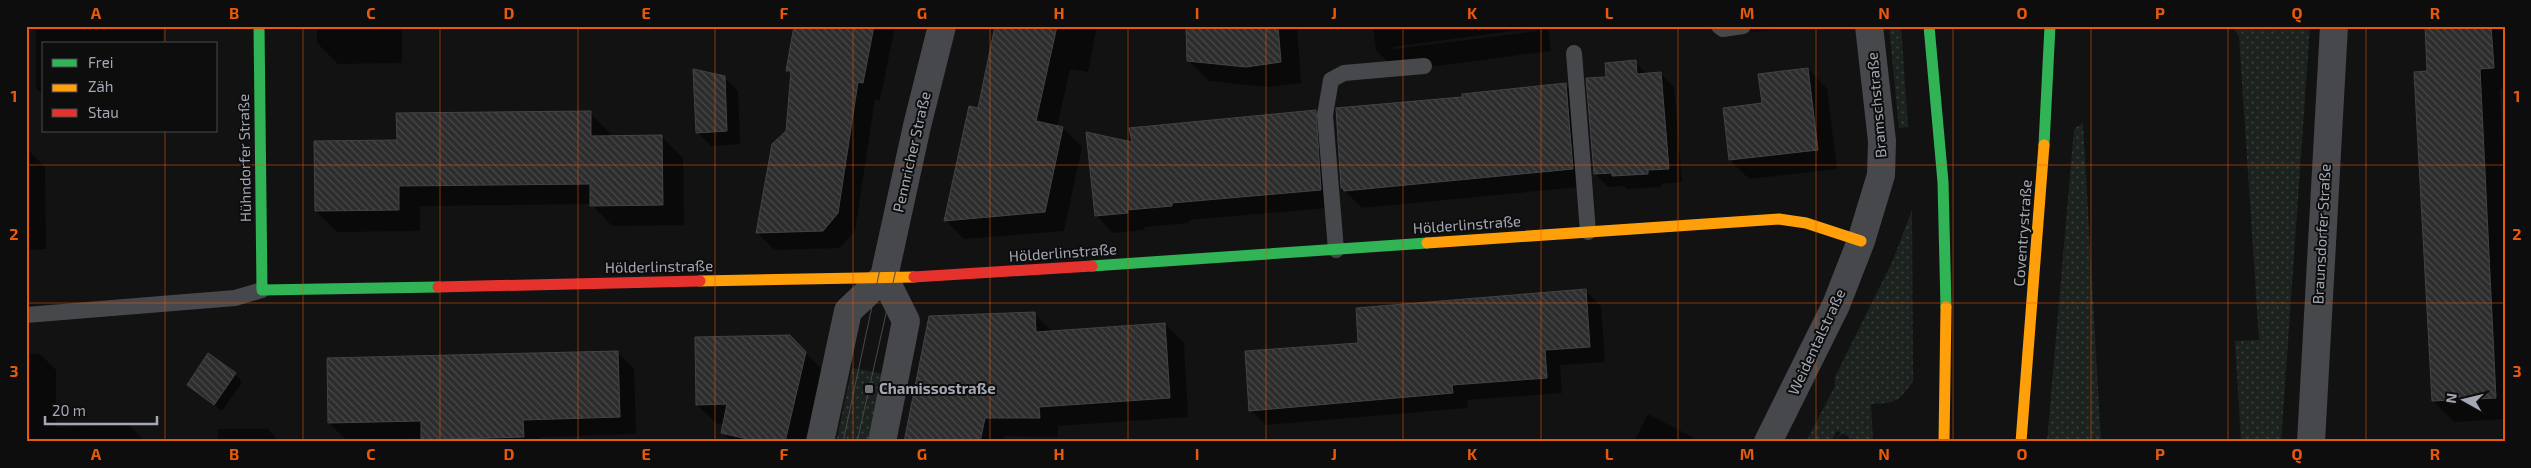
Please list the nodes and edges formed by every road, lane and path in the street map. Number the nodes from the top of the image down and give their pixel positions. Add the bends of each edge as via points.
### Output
1 (259, 26) edge
2 (942, 26) edge
3 (1720, 26) edge
4 (1743, 26) edge
5 (1869, 26) edge
6 (1929, 26) edge
7 (2050, 26) edge
8 (2334, 26) edge
9 (1574, 53) dead end
10 (1424, 66) dead end
11 (1588, 232) junction
12 (1861, 241) junction
13 (1336, 250) junction
14 (884, 277) junction
15 (262, 290) junction
16 (26, 315) edge
17 (820, 442) edge
18 (882, 442) edge
19 (1768, 442) edge
20 (1944, 442) edge
21 (2021, 442) edge
22 (2310, 442) edge

1 - 15 street, Hühndorfer Straße
2 - 14 street, Pennricher Straße
3 - 4 lane via 1723,29
5 - 12 street, Bramschstraße via 1882,141 1881,175
6 - 20 street via 1937,88 1947,234
7 - 21 street, Coventrystraße
8 - 22 street, Braunsdorfer Straße
9 - 11 lane
10 - 13 lane via 1344,73 1331,80 1325,115
11 - 12 street, Hölderlinstraße via 1779,219 1806,223
11 - 13 street, Hölderlinstraße
12 - 19 street, Weidentalstraße via 1836,305
13 - 14 street, Hölderlinstraße via 930,277
14 - 15 street, Hölderlinstraße
14 - 17 street via 848,311
14 - 18 street via 906,321
15 - 16 lane via 235,298

